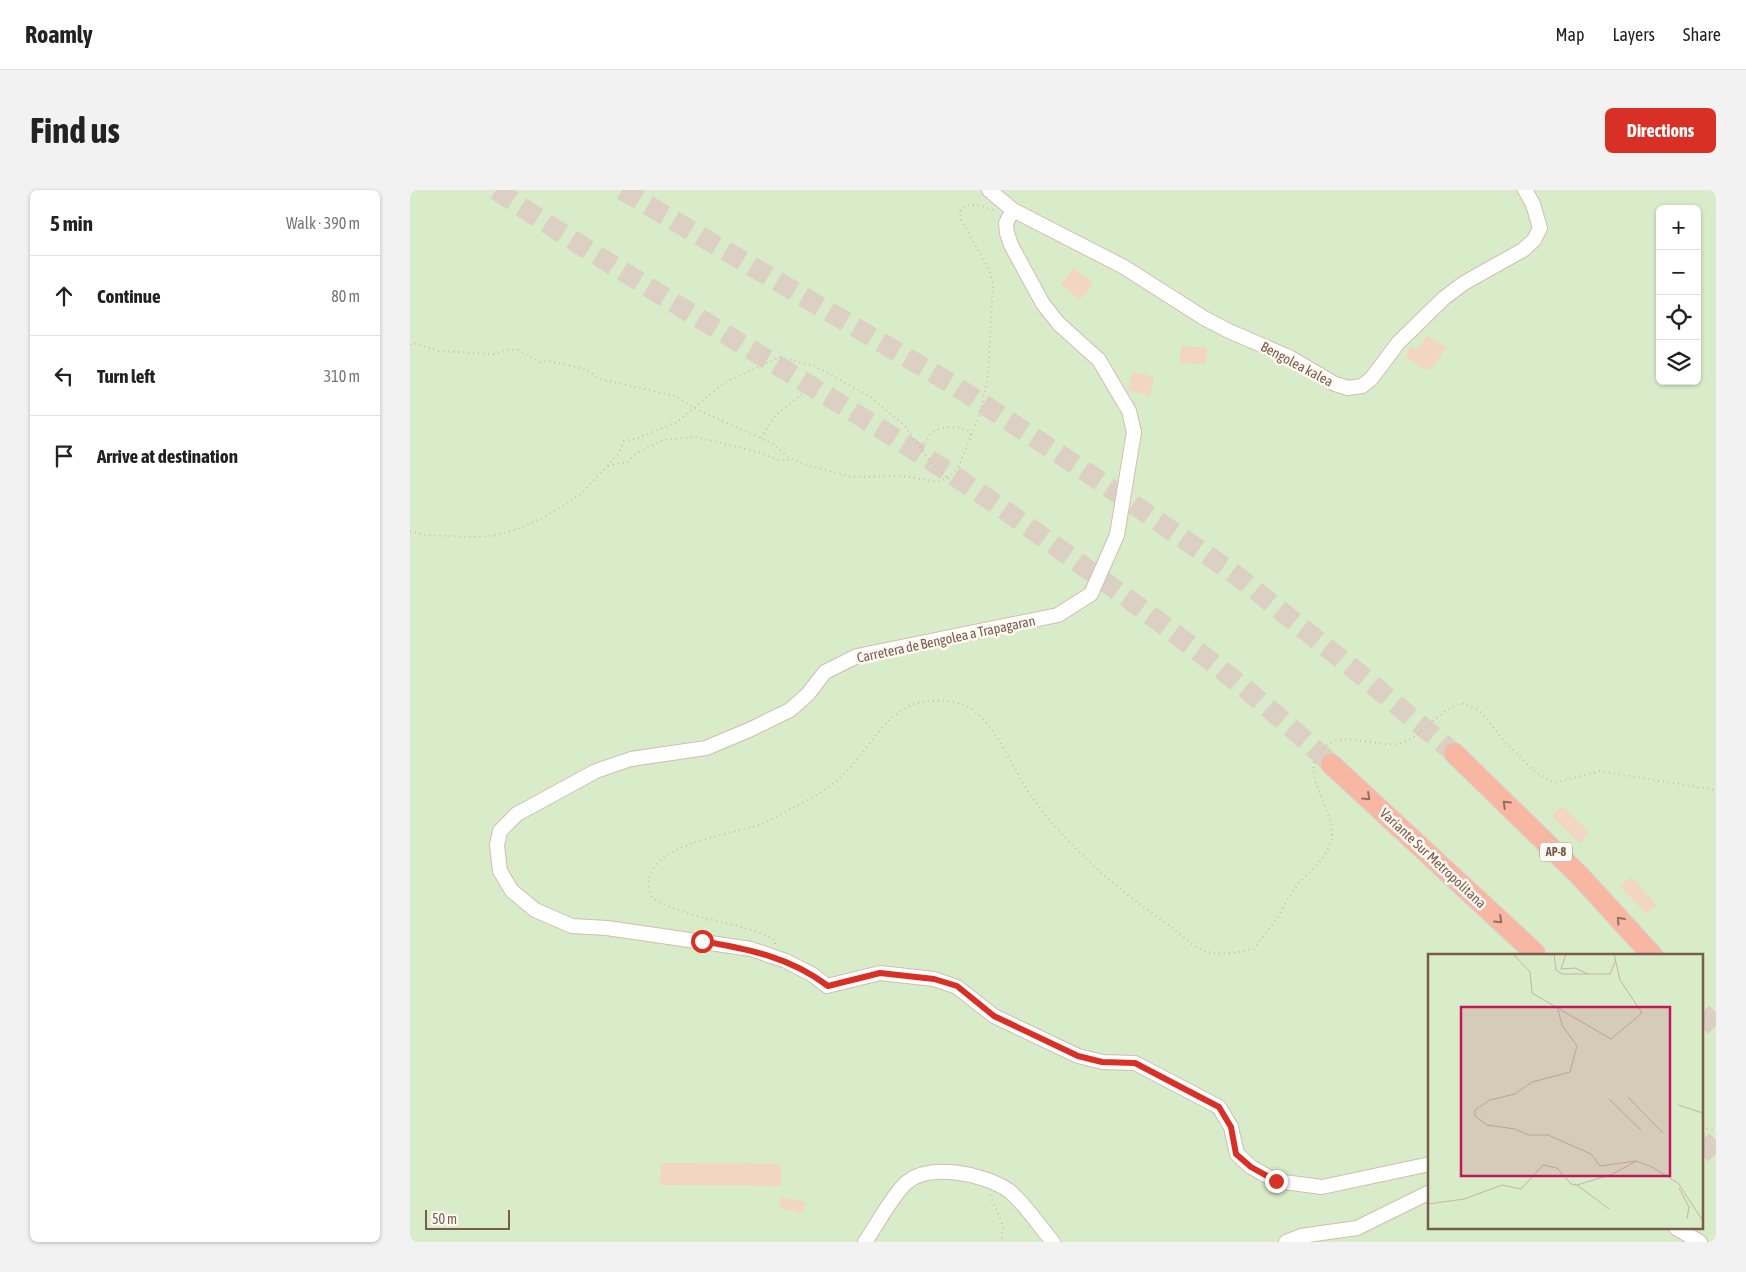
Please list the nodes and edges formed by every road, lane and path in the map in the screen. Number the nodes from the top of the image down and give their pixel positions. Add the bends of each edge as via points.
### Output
1 (989, 190) edge
2 (1525, 190) edge
3 (1014, 210) junction
4 (410, 345) edge
5 (802, 394) dead end
6 (694, 408) junction
7 (971, 435) junction
8 (762, 438) junction
9 (921, 447) junction
10 (794, 460) junction
11 (607, 467) junction
12 (948, 478) junction
13 (410, 530) edge
14 (1454, 753) tunnel mouth
15 (1331, 764) tunnel mouth
16 (1716, 790) edge
17 (1535, 953) dead end
18 (1651, 954) edge
19 (773, 956) junction
20 (1428, 1164) edge
21 (988, 1180) junction
22 (1428, 1193) edge
23 (1679, 1230) edge
24 (866, 1242) edge
25 (1001, 1242) edge
26 (1053, 1242) edge
27 (1286, 1242) edge
28 (1700, 1242) edge

1 - 3 street
2 - 3 street, Bengolea kalea via 1540,228 1534,240 1444,298 1398,343 1371,378 1362,386 1348,388 1335,384 1290,357 1229,331 1124,268
3 - 7 path via 993,211 982,205 970,204 960,208 960,218 989,269 994,294 988,377
3 - 19 street, Carretera de Bengolea a Trapagaran via 1006,223 1007,233 1038,296 1059,324 1099,360 1129,411 1134,432 1117,535 1090,594 1058,615 857,656 825,672 790,710 706,748 632,759 596,771 517,814 500,831 497,845 500,872 512,891 535,910 572,926 702,941 752,949
4 - 6 path via 413,343 439,351 494,354 518,350 540,362 585,369 600,379 675,396
5 - 8 path via 776,415
6 - 8 path
6 - 9 path via 724,384 780,357 817,367 869,396 904,425
6 - 11 path via 677,422 624,441 620,452
7 - 9 path via 959,427 938,429
7 - 12 path via 962,460
8 - 10 path
9 - 12 path via 932,464
10 - 11 path via 779,460 696,438 664,440 634,454 628,462
10 - 12 path via 852,477 904,476 937,482
11 - 13 path via 581,494 517,530 492,536 425,535
18 -> 14 highway, AP-8 via 1580,876
15 -> 17 highway, Variante Sur Metropolitana
16 - 19 path via 1600,771 1554,783 1534,772 1480,711 1462,703 1450,706 1399,744 1338,740 1324,747 1313,764 1315,781 1328,809 1332,831 1329,848 1295,888 1254,949 1228,954 1204,951 1142,907 1076,852 1031,795 975,710 958,703 931,701 909,704 890,718 840,778 806,801 760,825 688,845 668,854 648,878 653,899 761,933 775,940
19 - 20 street, Carretera de Bengolea a Trapagaran via 828,986 880,973 934,979 957,986 994,1016 1078,1056 1102,1062 1135,1063 1219,1107 1231,1127 1236,1154 1276,1181 1322,1187
21 - 24 street via 942,1170 923,1174 905,1184
21 - 25 path via 991,1202 1003,1226
21 - 26 street via 1009,1191
22 - 27 street via 1357,1228 1301,1236
23 - 28 street

